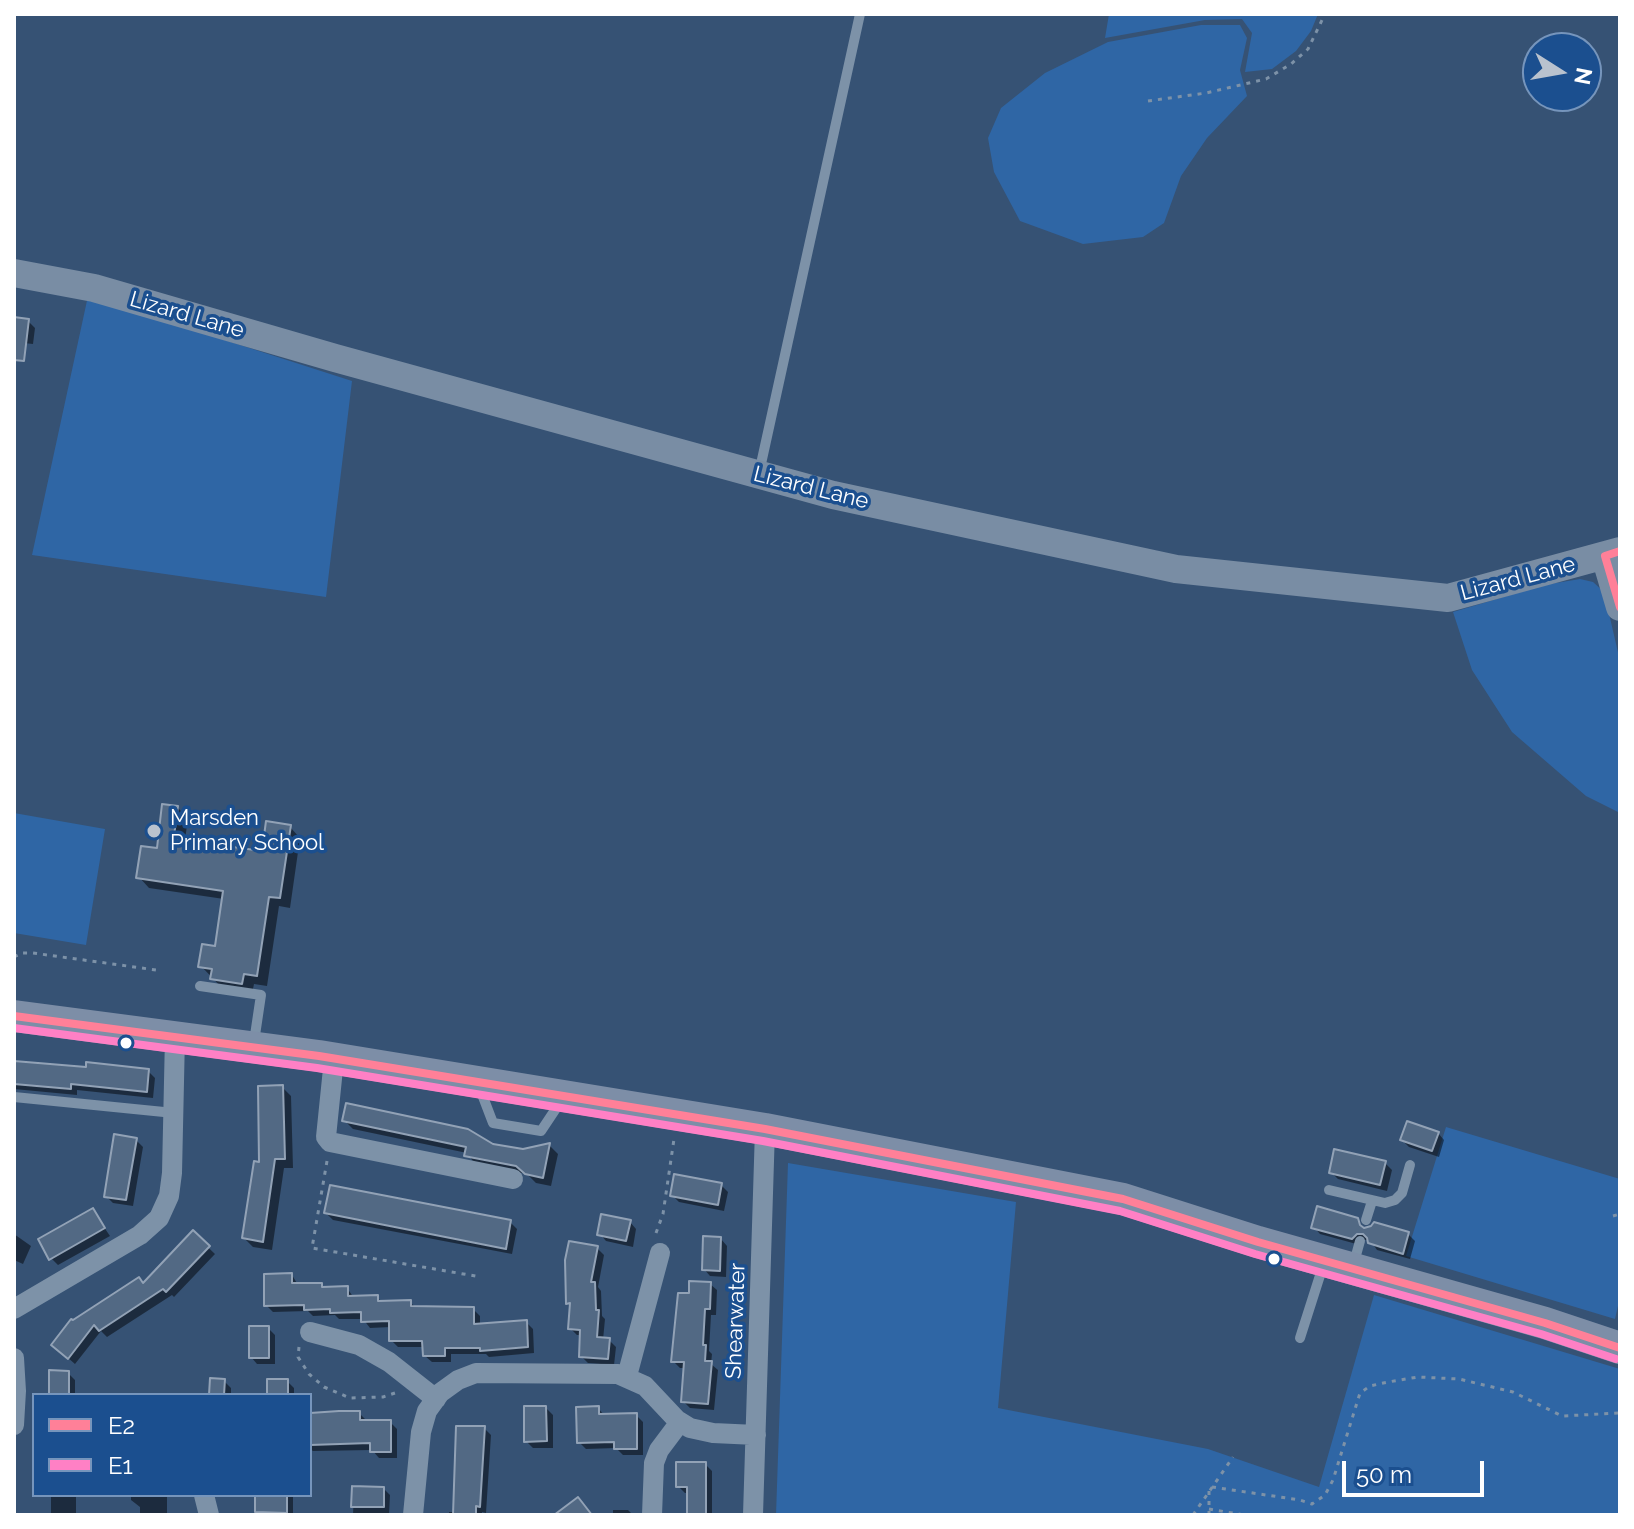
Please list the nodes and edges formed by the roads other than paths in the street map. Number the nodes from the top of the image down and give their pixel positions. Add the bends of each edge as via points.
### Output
1 (860, 14) edge
2 (14, 273) edge
3 (759, 475) junction
4 (1612, 554) edge
5 (1620, 607) edge
6 (200, 986) dead end
7 (14, 1016) edge
8 (175, 1036) junction
9 (253, 1047) junction
10 (334, 1059) junction
11 (14, 1097) edge
12 (174, 1113) junction
13 (765, 1129) junction
14 (1410, 1165) dead end
15 (513, 1179) dead end
16 (1329, 1190) dead end
17 (1372, 1201) junction
18 (1366, 1220) dead end
19 (660, 1253) road end
20 (1346, 1257) junction
21 (14, 1309) edge
22 (310, 1332) road end
23 (1300, 1338) dead end
24 (1620, 1348) edge
25 (14, 1358) edge
26 (627, 1376) junction
27 (436, 1399) junction
28 (680, 1422) junction
29 (14, 1425) edge
30 (756, 1435) junction
31 (413, 1515) edge
32 (652, 1515) edge
33 (753, 1515) edge

1 - 3 lane
2 - 3 street, Lizard Lane via 94,288
3 - 4 street, Lizard Lane via 1176,569 1448,598
4 - 5 street
6 - 9 lane via 261,995
7 - 8 main road
8 - 9 main road
8 - 12 street
9 - 10 main road
10 - 13 main road
10 - 15 street via 326,1137 330,1142
11 - 12 lane
12 - 21 street via 171,1185 159,1218 140,1235
13 - 20 main road via 1123,1199
13 - 30 street, Shearwater
14 - 17 lane via 1395,1200
16 - 17 lane
17 - 18 lane
19 - 26 street
20 - 23 lane
20 - 24 main road
22 - 27 street via 359,1345
25 - 29 street
26 - 27 street via 476,1373
26 - 28 street via 645,1386
27 - 31 street via 421,1432
28 - 30 street via 702,1431
28 - 32 street via 654,1463
30 - 33 street, Shearwater

